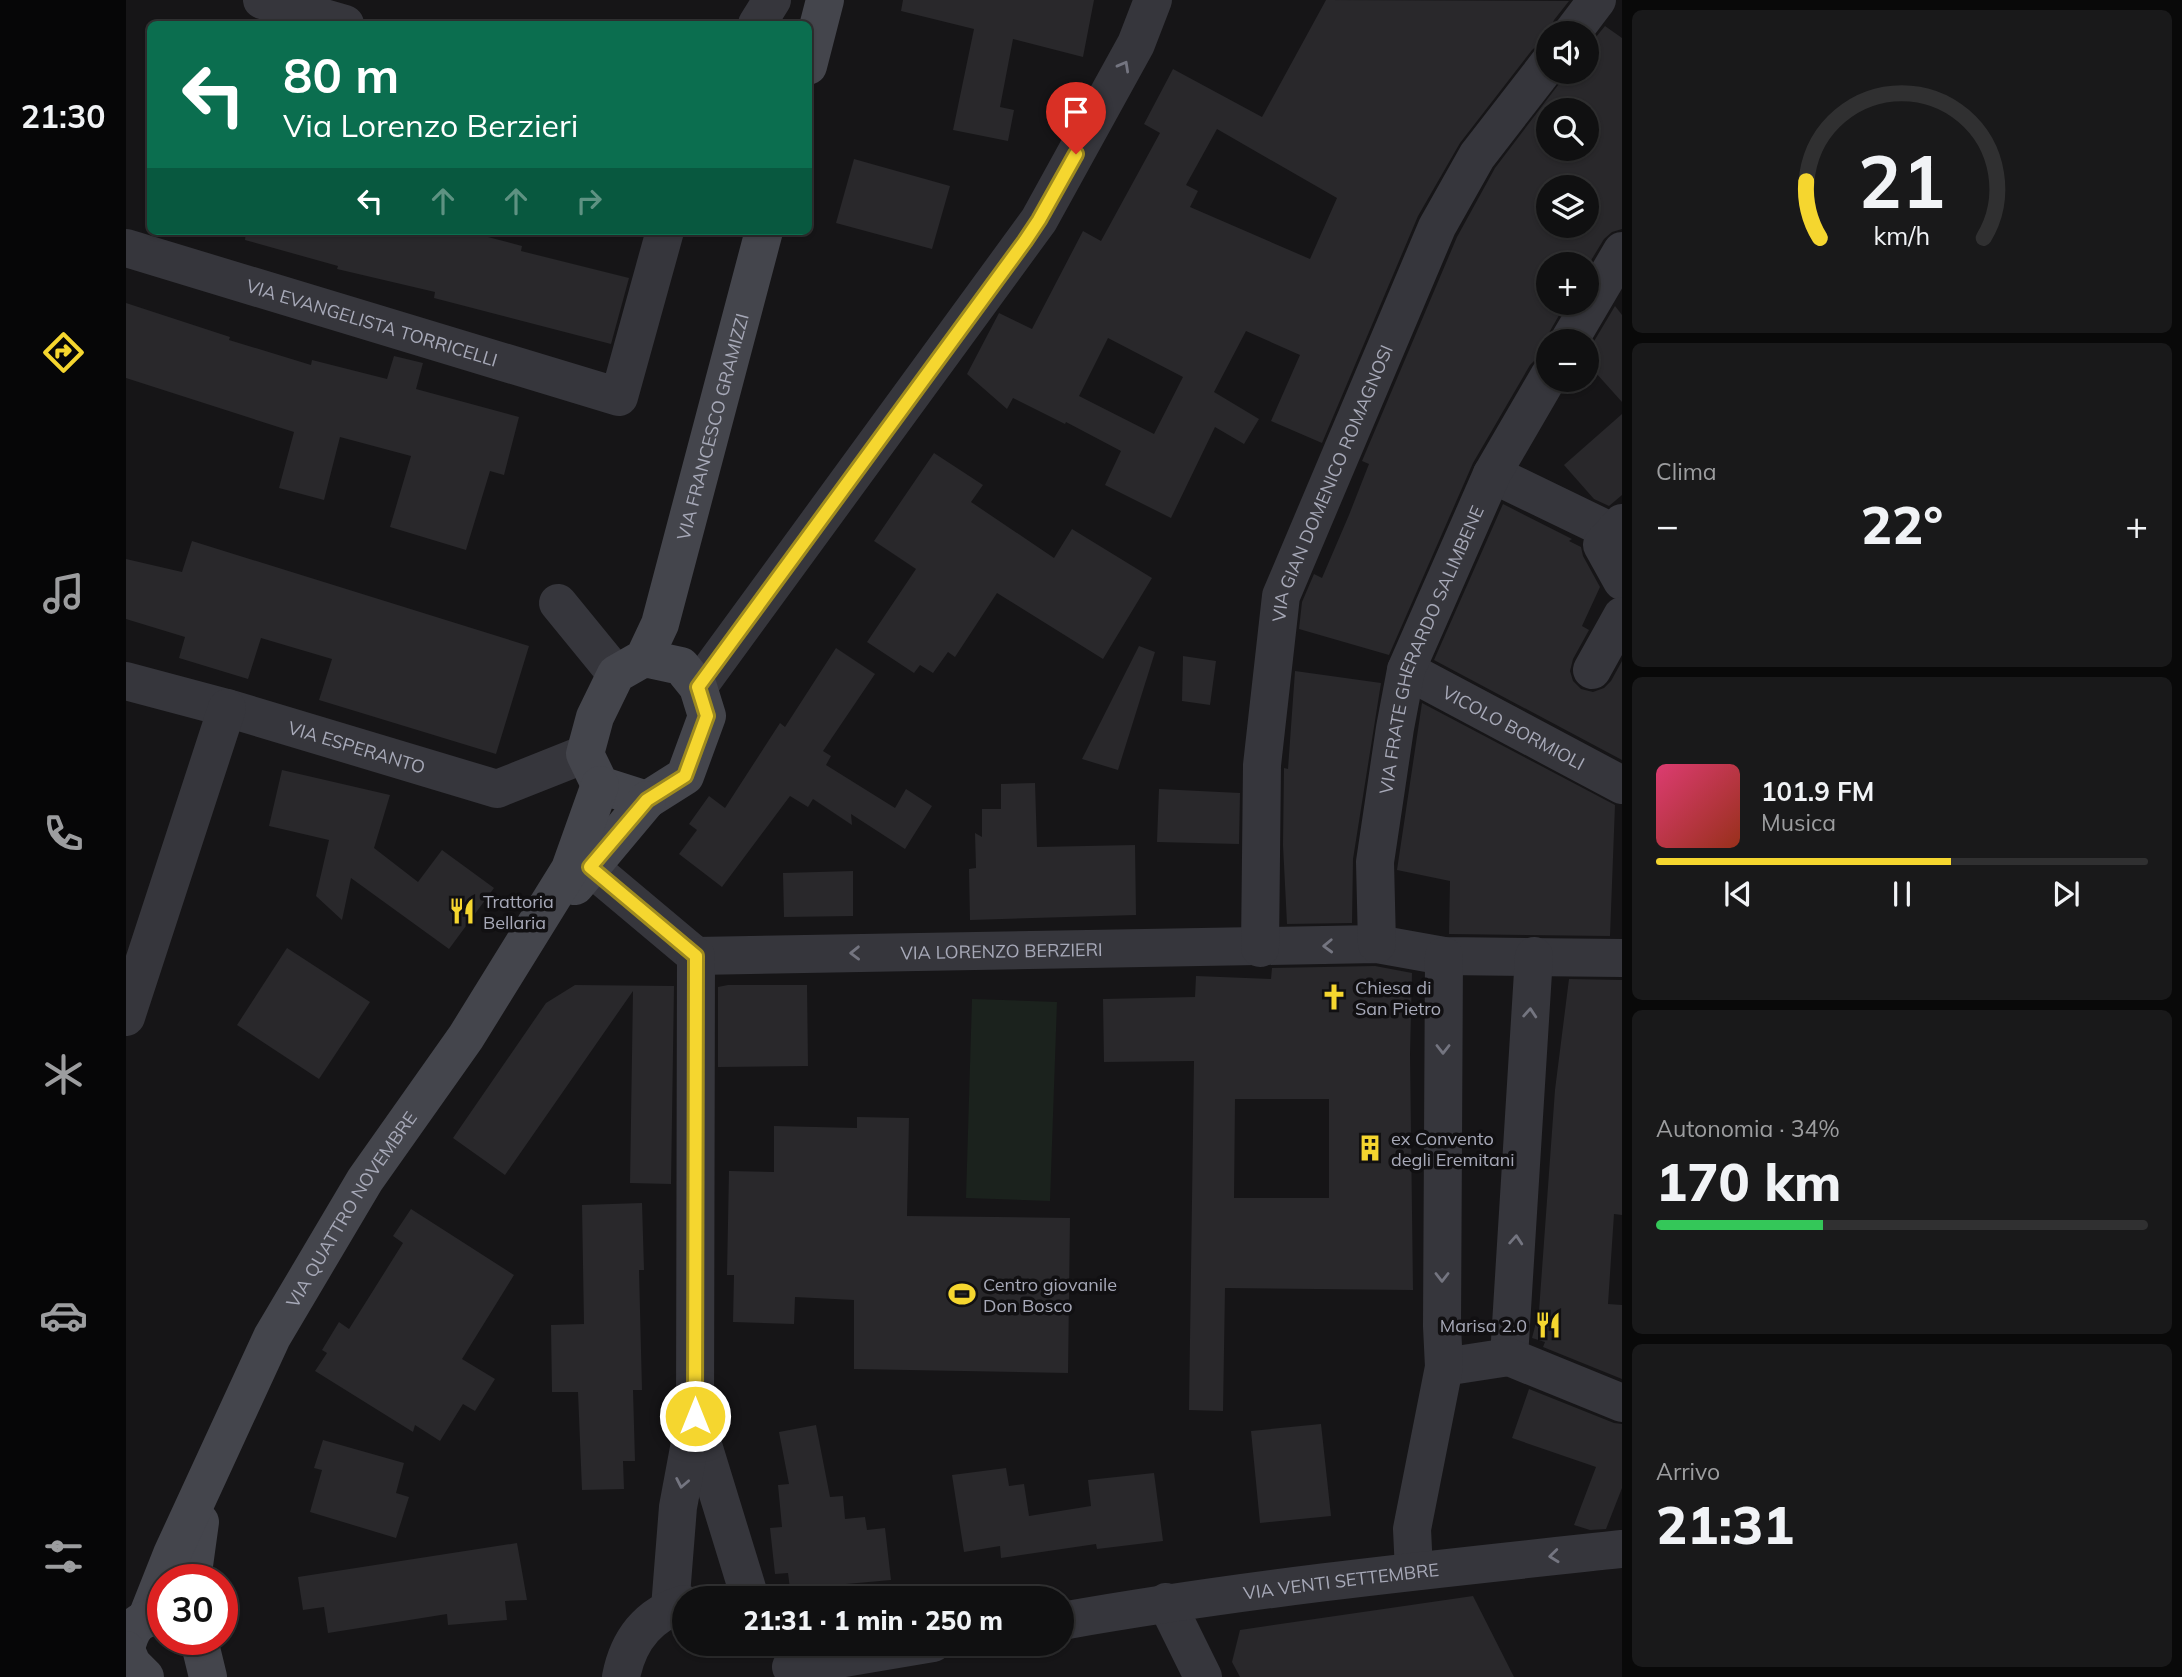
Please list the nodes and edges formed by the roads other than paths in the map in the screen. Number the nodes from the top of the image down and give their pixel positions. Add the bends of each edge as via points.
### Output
1 (262, 0) edge
2 (772, 0) edge
3 (825, 0) edge
4 (1153, 0) edge
5 (1597, 0) edge
6 (335, 21) edge
7 (759, 21) edge
8 (1581, 21) edge
9 (812, 50) edge
10 (1536, 80) edge
11 (664, 235) edge
12 (763, 235) edge
13 (126, 248) edge
14 (1616, 275) edge
15 (1578, 329) edge
16 (1540, 392) edge
17 (1492, 474) junction
18 (1617, 527) edge
19 (1622, 582) edge
20 (558, 603) dead end
21 (1622, 615) edge
22 (640, 652) junction
23 (1406, 670) junction
24 (1592, 670) dead end
25 (690, 676) junction
26 (126, 681) edge
27 (226, 708) junction
28 (593, 769) junction
29 (1622, 785) edge
30 (647, 800) junction
31 (586, 854) junction
32 (1377, 944) junction
33 (1260, 948) junction
34 (1622, 948) edge
35 (696, 956) junction
36 (1444, 956) junction
37 (1534, 956) junction
38 (1622, 958) edge
39 (126, 1017) edge
40 (1522, 1363) junction
41 (1444, 1367) junction
42 (1621, 1401) edge
43 (695, 1416) junction
44 (1622, 1549) edge
45 (183, 1564) edge
46 (1415, 1571) junction
47 (677, 1586) edge
48 (746, 1586) edge
49 (1166, 1602) junction
50 (672, 1609) edge
51 (145, 1614) edge
52 (1074, 1618) edge
53 (126, 1649) edge
54 (203, 1655) edge
55 (834, 1656) edge
56 (788, 1662) edge
57 (145, 1677) edge
58 (208, 1677) edge
59 (621, 1677) edge
60 (1203, 1677) edge

1 - 6 street
2 - 7 street
3 - 9 main road
25 -> 4 street via 1039,220 1136,44
5 - 8 street
10 - 33 street, VIA GIAN DOMENICO ROMAGNOSI via 1477,156 1437,228 1281,596 1262,765
11 - 13 street, VIA EVANGELISTA TORRICELLI via 620,397
12 - 22 main road, VIA FRANCESCO GRAMIZZI
14 - 15 street
16 - 17 street, VIA FRATE GHERARDO SALIMBENE
17 - 18 street
17 - 23 street, VIA FRATE GHERARDO SALIMBENE
18 - 19 street via 1602,545
20 - 22 street
21 - 24 street
22 - 25 main road, VIA QUATTRO NOVEMBRE
22 - 28 main road, VIA QUATTRO NOVEMBRE via 595,717
23 - 29 street, VICOLO BORMIOLI
23 - 32 street, VIA FRATE GHERARDO SALIMBENE via 1375,862
25 - 30 main road, VIA QUATTRO NOVEMBRE via 707,716 685,776
26 - 27 street, VIA ESPERANTO
27 - 28 street, VIA ESPERANTO via 497,789
27 - 39 street
28 - 30 main road
28 - 31 main road, VIA QUATTRO NOVEMBRE
30 - 31 main road, VIA QUATTRO NOVEMBRE
31 - 35 street
31 - 45 main road, VIA QUATTRO NOVEMBRE via 570,869 466,1037 365,1180 272,1337 205,1482
32 -> 33 street, VIA LORENZO BERZIERI
32 - 36 street, VIA LORENZO BERZIERI
33 -> 35 street, VIA LORENZO BERZIERI
34 - 38 street
35 - 43 street
36 - 37 street, VIA LORENZO BERZIERI
36 -> 41 street
37 - 38 street, VIA LORENZO BERZIERI
40 -> 37 street
40 - 41 street
40 - 42 street
41 - 46 street via 1412,1530
43 -> 47 street via 678,1507
43 - 48 street
44 -> 46 street, VIA VENTI SETTEMBRE
46 - 49 street, VIA VENTI SETTEMBRE
49 - 52 street, VIA VENTI SETTEMBRE
49 - 60 street
50 - 59 street via 650,1620 635,1638 624,1658
51 - 53 main road, VIA QUATTRO NOVEMBRE via 130,1632
53 - 57 main road, VIA QUATTRO NOVEMBRE
54 - 58 main road
55 - 56 street

